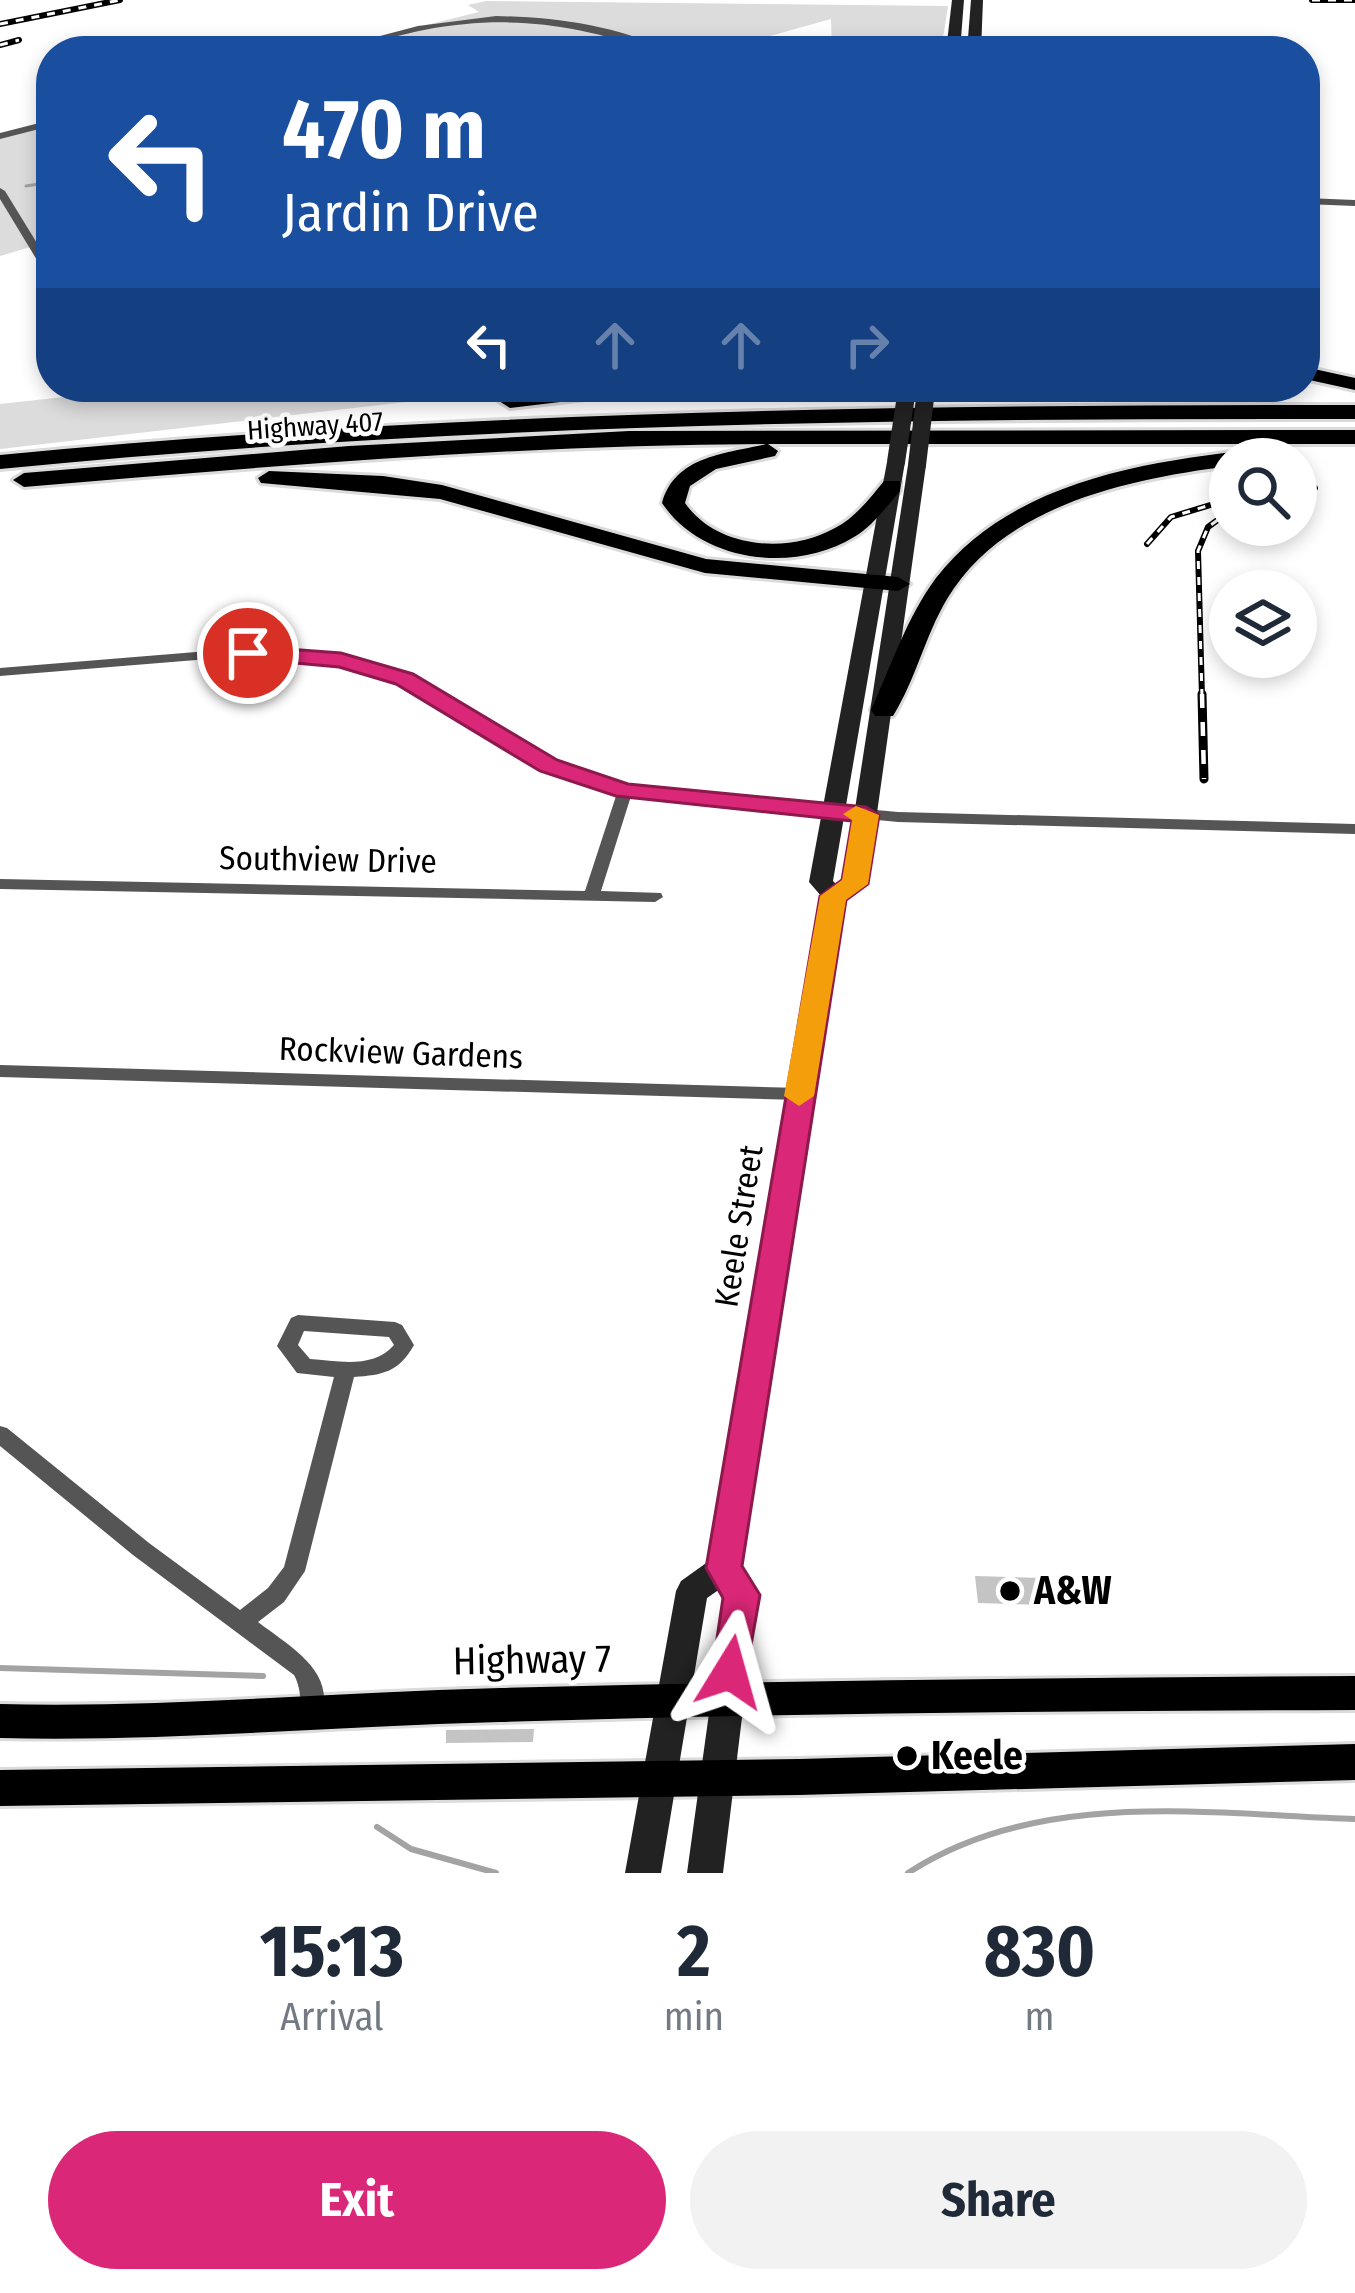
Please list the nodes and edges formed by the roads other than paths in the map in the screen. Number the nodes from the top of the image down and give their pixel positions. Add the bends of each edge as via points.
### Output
1 (957, 4) edge
2 (976, 5) edge
3 (393, 36) edge
4 (621, 36) edge
5 (954, 36) edge
6 (975, 36) edge
7 (36, 127) edge
8 (0, 136) edge
9 (0, 191) edge
10 (1320, 202) edge
11 (1355, 203) edge
12 (36, 250) edge
13 (1320, 376) edge
14 (1355, 384) edge
15 (493, 402) edge
16 (916, 402) edge
17 (1013, 402) edge
18 (856, 411) junction
19 (1355, 412) edge
20 (1014, 436) junction
21 (1355, 437) edge
22 (116, 449) junction
23 (1355, 450) edge
24 (0, 462) edge
25 (902, 471) junction
26 (0, 482) edge
27 (0, 496) edge
28 (886, 583) junction
29 (0, 672) edge
30 (884, 710) junction
31 (625, 791) junction
32 (833, 811) junction
33 (866, 815) junction
34 (1355, 829) edge
35 (0, 884) edge
36 (592, 895) junction
37 (834, 896) junction
38 (655, 897) dead end
39 (0, 1071) edge
40 (800, 1094) junction
41 (346, 1368) junction
42 (0, 1434) edge
43 (724, 1568) junction
44 (240, 1624) junction
45 (1355, 1693) edge
46 (727, 1699) junction
47 (674, 1700) junction
48 (313, 1710) junction
49 (0, 1721) edge
50 (1355, 1762) edge
51 (658, 1778) junction
52 (716, 1778) junction
53 (0, 1788) edge
54 (643, 1873) edge
55 (705, 1873) edge

1 - 5 main road
2 - 6 main road
3 - 4 street via 485,15 586,24
7 - 8 street
9 - 12 street
10 - 11 street
13 - 14 highway
15 - 22 highway via 171,436
16 - 25 main road, Keele Street, bridge
17 - 18 highway
18 - 19 highway, Highway 407
18 - 22 highway, Highway 407 via 518,420
20 - 21 highway, Highway 407
20 - 25 highway via 733,455 693,470 673,502 680,522 699,536 772,550 836,538 870,513
20 - 26 highway, Highway 407 via 592,439
22 - 24 highway, Highway 407
23 - 30 highway via 1187,462 1053,501 995,535 955,571
25 - 28 main road, Keele Street
25 - 28 main road, Keele Street
27 - 28 highway via 247,478 383,483 489,504 705,566
28 - 30 main road, Keele Street
28 - 32 main road, Keele Street
29 - 31 street via 233,653 341,660 405,679 548,765
30 - 33 main road, Keele Street
31 - 32 street
31 - 36 street
32 - 33 street
32 - 37 main road, Keele Street via 821,882
33 - 34 street
33 - 37 main road, Keele Street via 855,884
35 - 36 street, Southview Drive
36 - 38 street, Southview Drive
37 - 40 main road, Keele Street
39 - 40 street, Rockview Gardens
40 - 43 main road, Keele Street
41 - 41 street via 385,1365 404,1345 394,1330 378,1326 298,1323 290,1333 287,1346 304,1367
41 - 44 street via 293,1570
42 - 44 street
43 - 46 main road, Keele Street via 741,1595
43 - 47 main road via 692,1591
44 - 48 street via 302,1668
45 - 46 main road, Highway 7
46 - 47 main road, Highway 7
46 - 52 main road, Keele Street
47 - 48 main road, Highway 7
47 - 51 main road
48 - 49 main road, Highway 7 via 129,1724
50 - 52 main road
51 - 52 main road
51 - 53 main road
51 - 54 main road
52 - 55 main road, Keele Street

